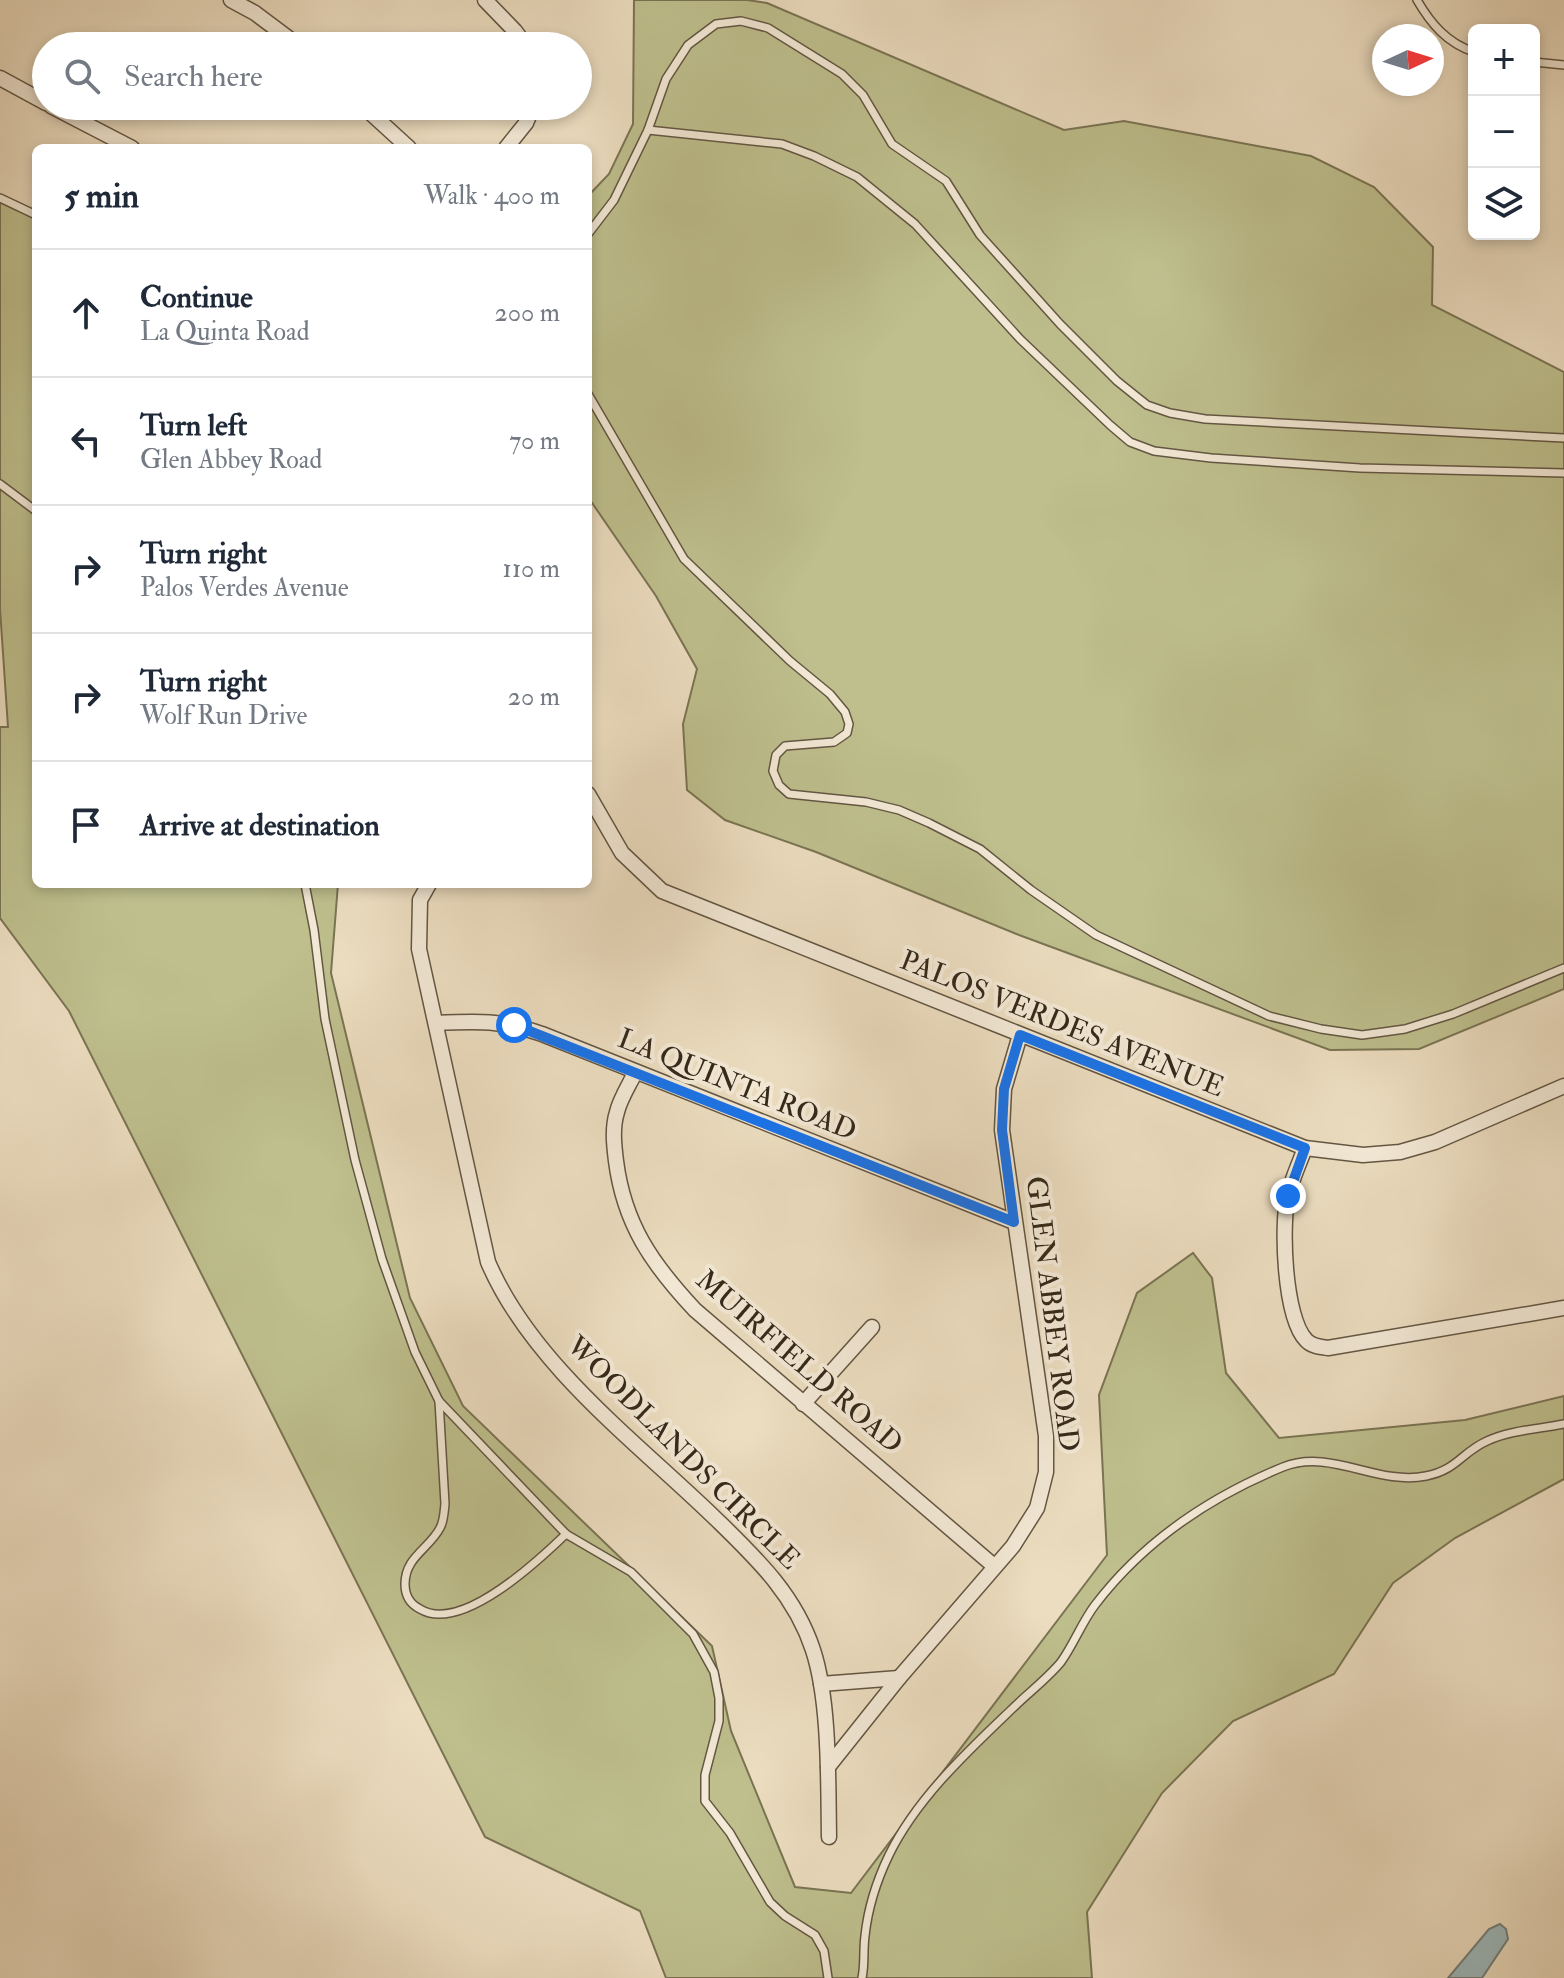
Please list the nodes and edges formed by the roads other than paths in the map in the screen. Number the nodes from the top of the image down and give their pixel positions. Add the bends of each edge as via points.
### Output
1 (231, 0) edge
2 (485, 0) edge
3 (1417, 0) edge
4 (280, 32) edge
5 (516, 32) edge
6 (1468, 50) edge
7 (1540, 63) edge
8 (1564, 65) edge
9 (0, 78) edge
10 (32, 95) edge
11 (78, 120) edge
12 (378, 120) edge
13 (527, 120) edge
14 (648, 130) junction
15 (124, 144) edge
16 (405, 144) edge
17 (509, 144) edge
18 (0, 198) edge
19 (32, 213) edge
20 (592, 229) edge
21 (592, 401) edge
22 (1564, 438) edge
23 (1564, 473) edge
24 (0, 484) edge
25 (32, 508) edge
26 (592, 806) edge
27 (306, 888) edge
28 (427, 888) edge
29 (1564, 968) edge
30 (436, 1023) junction
31 (1020, 1035) junction
32 (635, 1073) junction
33 (1564, 1086) edge
34 (1305, 1148) junction
35 (1014, 1222) junction
36 (1564, 1308) edge
37 (872, 1327) dead end
38 (439, 1401) junction
39 (803, 1404) junction
40 (1564, 1424) edge
41 (566, 1534) junction
42 (994, 1566) junction
43 (899, 1678) junction
44 (821, 1684) junction
45 (828, 1767) junction
46 (829, 1837) dead end
47 (828, 1978) edge
48 (862, 1978) edge

1 - 4 street
2 - 5 street
3 - 6 lane via 1430,21 1456,46
7 - 8 lane
9 - 10 street
11 - 15 street
12 - 16 street
13 - 17 street
14 - 20 lane via 614,200
14 - 22 lane via 666,79 688,45 716,24 741,21 768,28 842,74 863,95 892,144 946,181 980,235 1060,324 1147,405 1205,419
14 - 23 lane via 782,144 857,177 915,224 1020,339 1110,425 1130,442 1154,451 1360,468
18 - 19 lane
21 - 29 lane via 684,559 845,712 847,733 834,742 785,746 776,755 773,771 789,794 899,810 980,849 1096,935 1269,1016 1321,1029 1362,1035 1405,1029
24 - 25 lane
26 - 31 street, PALOS VERDES AVENUE via 622,853 662,891
27 - 38 lane via 325,1019 355,1160 382,1259 415,1352
28 - 30 street, WOODLANDS CIRCLE via 420,900 419,949
30 - 32 street, LA QUINTA ROAD via 485,1020 514,1025
30 - 44 street, WOODLANDS CIRCLE via 488,1262 497,1282 570,1381 782,1587 810,1641
31 - 34 street, PALOS VERDES AVENUE
31 - 35 street, GLEN ABBEY ROAD via 1004,1089 1002,1130
32 - 35 street, LA QUINTA ROAD
32 - 39 street, MUIRFIELD ROAD via 617,1112 613,1142 620,1191 636,1232 666,1279 695,1310
33 - 34 street, PALOS VERDES AVENUE via 1400,1152 1363,1155
34 - 36 street via 1288,1196 1283,1244 1299,1331 1307,1342 1328,1348
35 - 42 street, GLEN ABBEY ROAD via 1046,1436 1046,1472 1037,1508
37 - 39 street
38 - 41 lane
38 - 41 lane via 443,1520 411,1561 405,1588 409,1600 420,1610 444,1614 486,1598 508,1586
39 - 42 street, MUIRFIELD ROAD
40 - 48 lane via 1488,1440 1452,1468 1424,1477 1394,1477 1342,1464 1287,1465 1237,1488 1150,1546 1094,1606 1061,1661 912,1818 870,1897
41 - 47 lane via 631,1572 693,1634 714,1672 719,1698 705,1801 770,1902 815,1935
42 - 43 street, GLEN ABBEY ROAD
43 - 44 street
43 - 45 street, GLEN ABBEY ROAD
44 - 45 street, WOODLANDS CIRCLE
45 - 46 street, WOODLANDS CIRCLE

